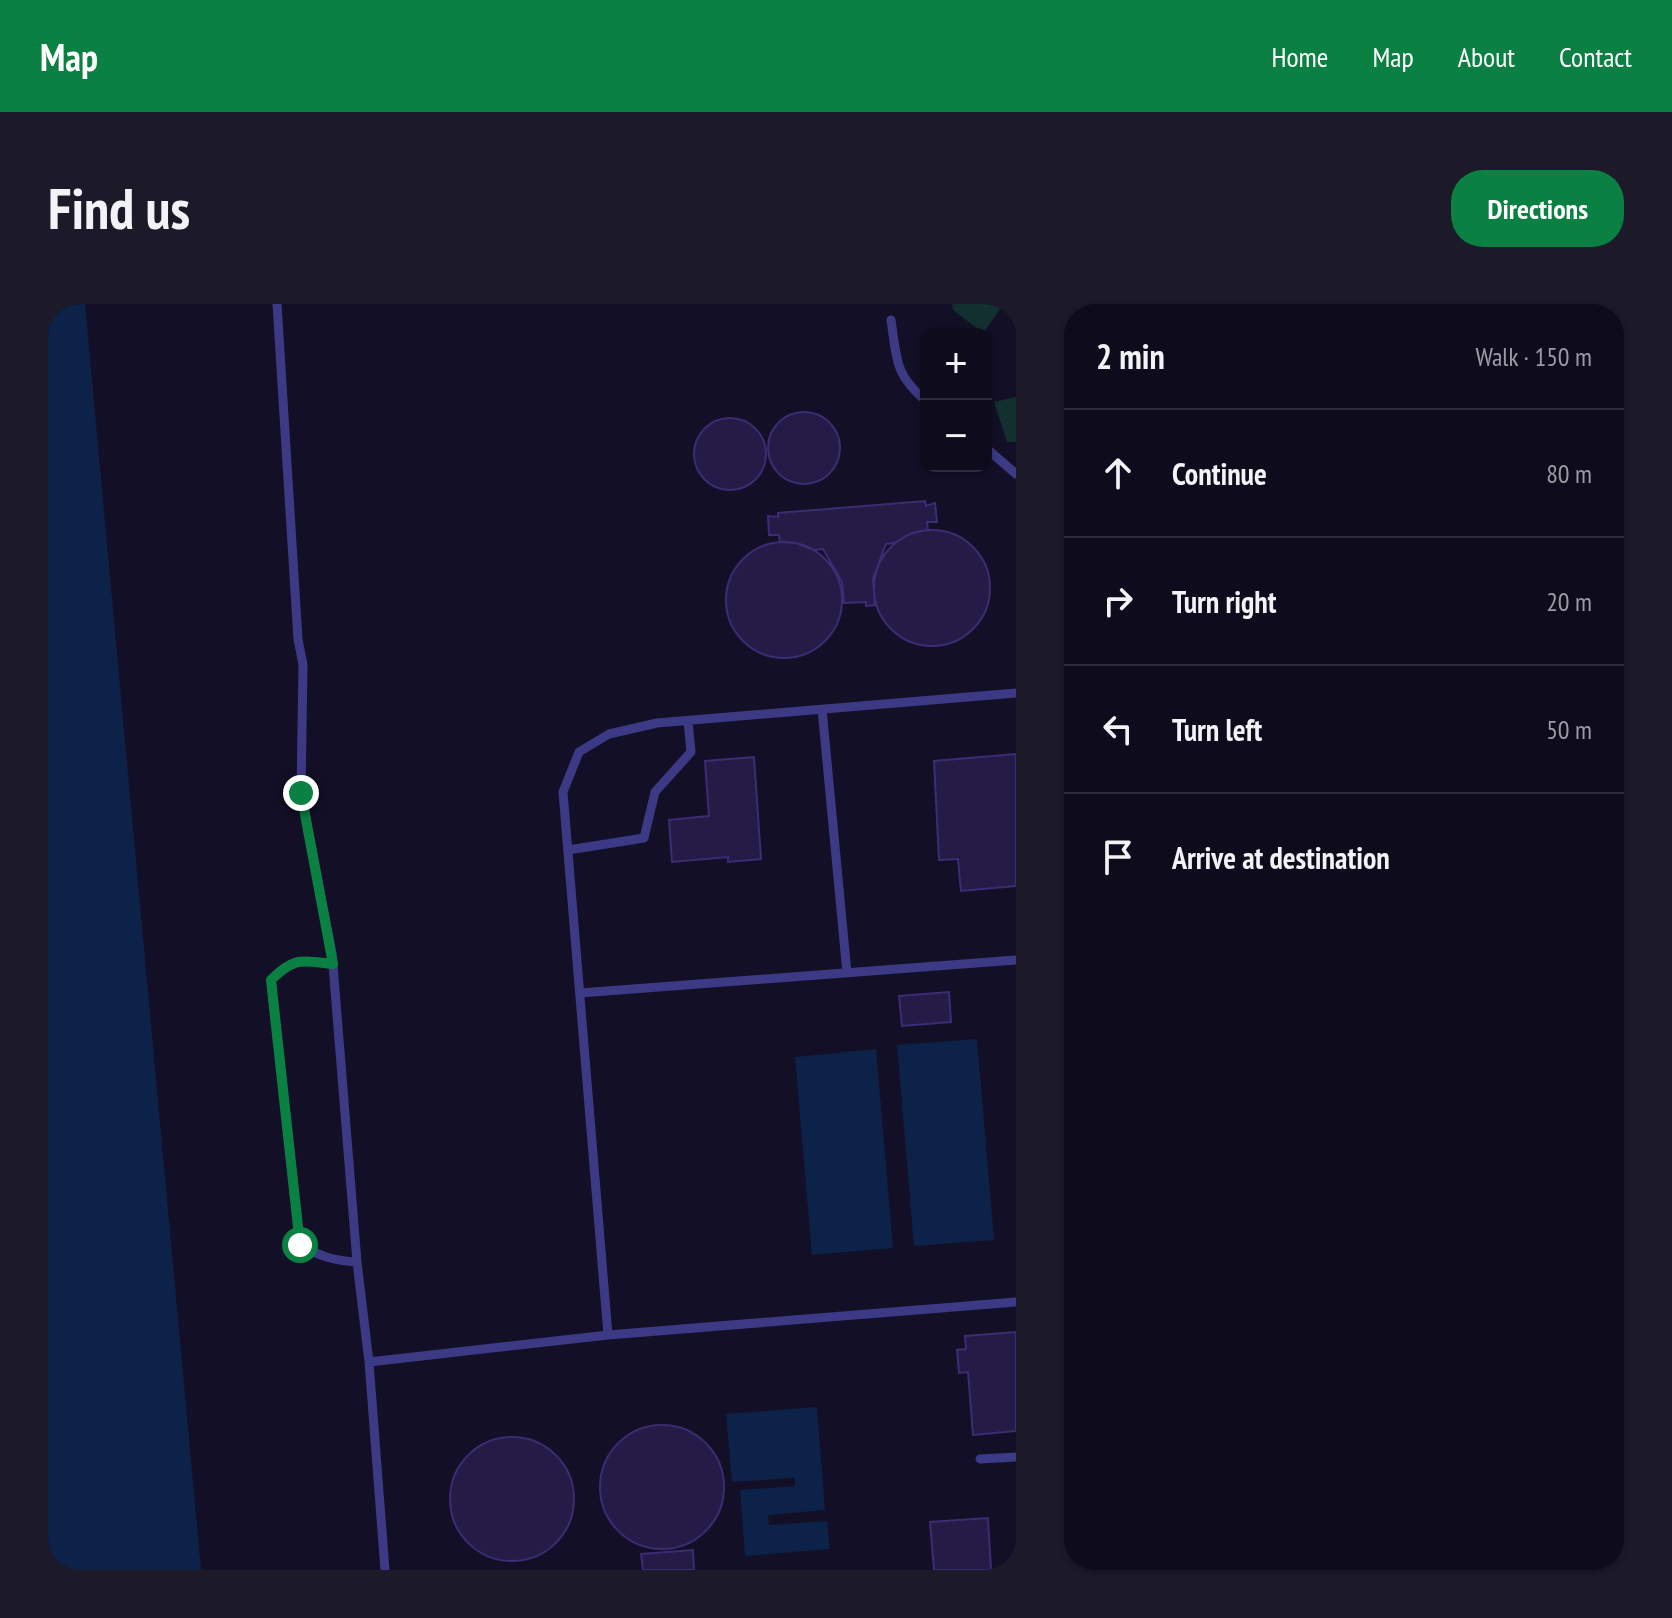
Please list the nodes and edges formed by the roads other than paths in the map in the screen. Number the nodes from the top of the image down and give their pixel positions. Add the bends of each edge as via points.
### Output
1 (277, 304) edge
2 (891, 320) dead end
3 (925, 400) edge
4 (992, 453) edge
5 (1016, 474) edge
6 (1016, 693) edge
7 (822, 709) junction
8 (688, 721) junction
9 (568, 850) junction
10 (1016, 960) edge
11 (333, 964) junction
12 (847, 973) junction
13 (580, 993) junction
14 (357, 1262) junction
15 (1016, 1302) edge
16 (608, 1335) junction
17 (369, 1362) junction
18 (1016, 1457) edge
19 (980, 1459) dead end
20 (385, 1570) edge

1 - 11 lane via 303,665 301,793
2 - 3 lane via 902,376
4 - 5 lane
6 - 7 lane
7 - 8 lane
7 - 12 lane
8 - 9 lane via 691,752 655,792 644,838
8 - 9 lane via 609,734 579,752 563,792
9 - 13 lane
10 - 12 lane
11 - 14 lane
11 - 14 lane via 286,965 271,980 300,1245 339,1262
12 - 13 lane
13 - 16 lane
14 - 17 lane
15 - 16 lane
16 - 17 lane
17 - 20 lane
18 - 19 lane

